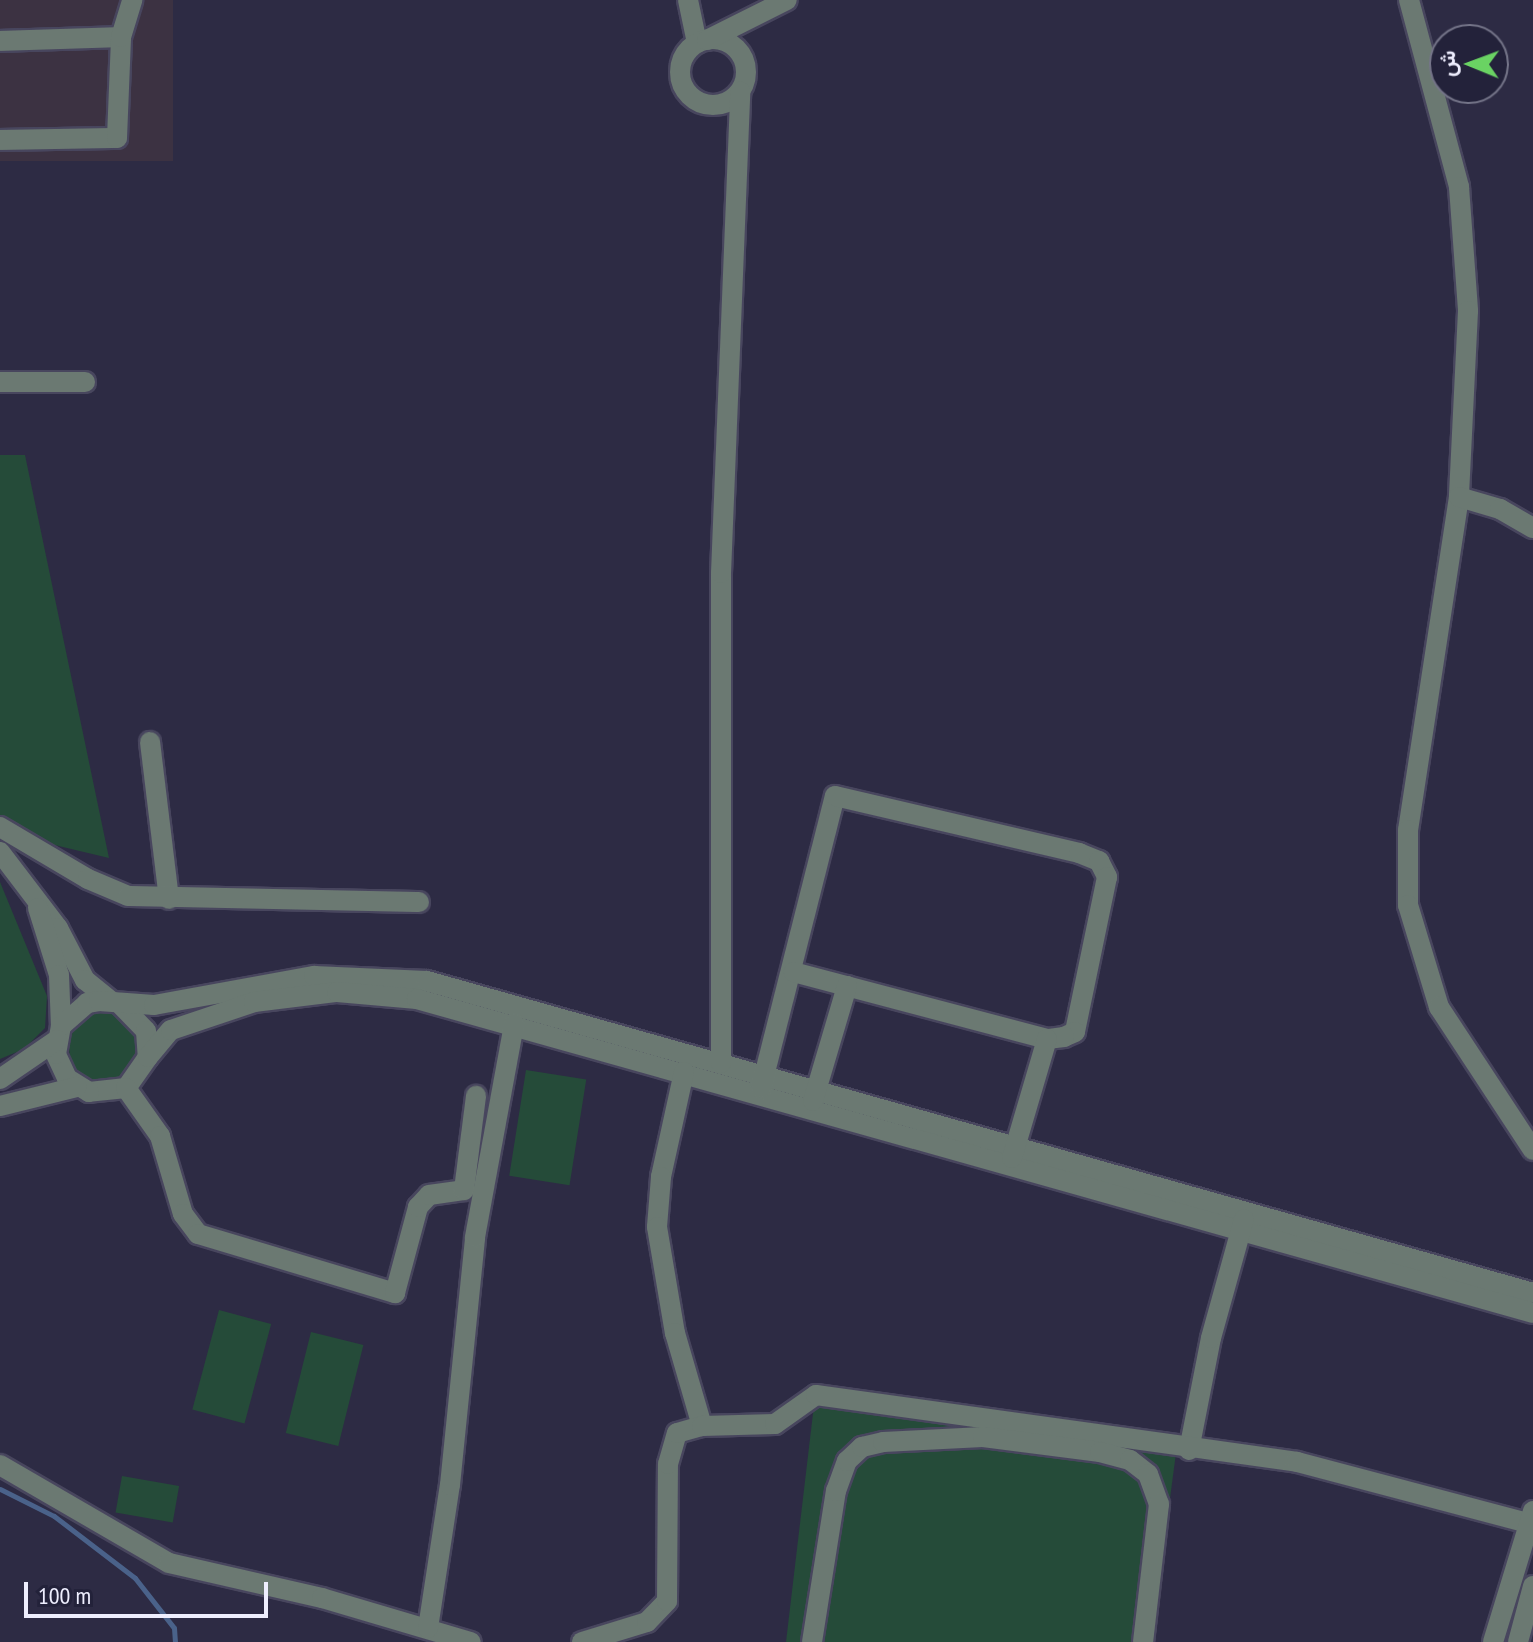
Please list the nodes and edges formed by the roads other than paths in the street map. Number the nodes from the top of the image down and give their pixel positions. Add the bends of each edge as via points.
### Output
1 (132, 0) edge
2 (688, 0) edge
3 (787, 0) edge
4 (1409, 0) edge
5 (745, 18) junction
6 (121, 37) junction
7 (0, 41) edge
8 (702, 42) junction
9 (743, 59) junction
10 (740, 91) junction
11 (724, 104) junction
12 (0, 140) edge
13 (734, 156) junction
14 (0, 382) edge
15 (85, 382) dead end
16 (1459, 497) junction
17 (1533, 528) edge
18 (150, 742) dead end
19 (0, 827) edge
20 (0, 852) edge
21 (169, 899) junction
22 (419, 902) dead end
23 (38, 908) junction
24 (794, 972) junction
25 (847, 986) junction
26 (116, 1002) junction
27 (514, 1024) junction
28 (59, 1033) junction
29 (1047, 1039) junction
30 (148, 1057) junction
31 (721, 1063) junction
32 (684, 1072) junction
33 (0, 1079) edge
34 (762, 1084) junction
35 (77, 1087) junction
36 (126, 1088) junction
37 (476, 1096) dead end
38 (814, 1099) junction
39 (0, 1106) edge
40 (1533, 1150) edge
41 (1013, 1155) junction
42 (1244, 1221) junction
43 (1533, 1293) edge
44 (1533, 1313) edge
45 (702, 1426) junction
46 (1189, 1450) junction
47 (0, 1465) edge
48 (1531, 1517) edge
49 (1533, 1586) edge
50 (428, 1628) junction
51 (471, 1642) edge
52 (582, 1642) edge
53 (812, 1642) edge
54 (1143, 1642) edge
55 (1493, 1642) edge
56 (1518, 1642) edge

1 - 6 street
2 - 8 street
3 - 5 street
4 - 16 street via 1448,130 1461,202 1468,311
5 - 8 street
5 - 9 street via 740,38
6 - 7 street
6 - 12 street via 117,138
8 - 9 street via 729,43
8 - 11 street via 683,59 681,81 702,104
9 - 10 street
10 - 11 street
10 - 13 street
11 - 13 street
13 - 31 street via 721,558
14 - 15 street
16 - 17 street via 1500,509
16 - 40 street via 1408,830 1408,905 1439,1007
18 - 21 street
19 - 21 street via 88,879 128,896
20 - 23 street
21 - 22 street
23 - 26 street via 58,928 85,980
23 - 28 street via 59,975
24 - 25 street
24 - 29 street via 835,796 1079,853 1099,861 1107,877 1075,1032
24 - 34 street
25 - 29 street
25 - 38 street
26 - 28 street via 87,1003
26 - 30 street via 146,1031
26 - 31 street via 154,1005 314,976 401,977 478,992
27 - 30 street via 417,999 309,994 254,1002 180,1025 162,1037
27 - 32 street
27 - 50 street via 475,1237 450,1485
28 - 33 street
28 - 35 street via 60,1067
29 - 41 street
30 - 36 street
31 - 34 street
32 - 34 street
32 - 45 street via 661,1177 657,1227 675,1333
34 - 38 street
35 - 36 street via 101,1094
35 - 39 street
36 - 37 street via 160,1136 179,1206 198,1234 395,1293 418,1207 429,1195 464,1190
38 - 41 street
41 - 42 street
42 - 43 street
42 - 44 street
42 - 46 street via 1211,1338
45 - 46 street via 775,1424 809,1397 832,1396
45 - 52 street via 677,1433 670,1453 669,1589 663,1610 636,1627
46 - 48 street via 1297,1462
47 - 50 street via 169,1563
48 - 55 street
49 - 56 street
50 - 51 street
53 - 54 street via 836,1491 851,1455 883,1442 983,1437 1100,1452 1130,1460 1148,1474 1159,1504

